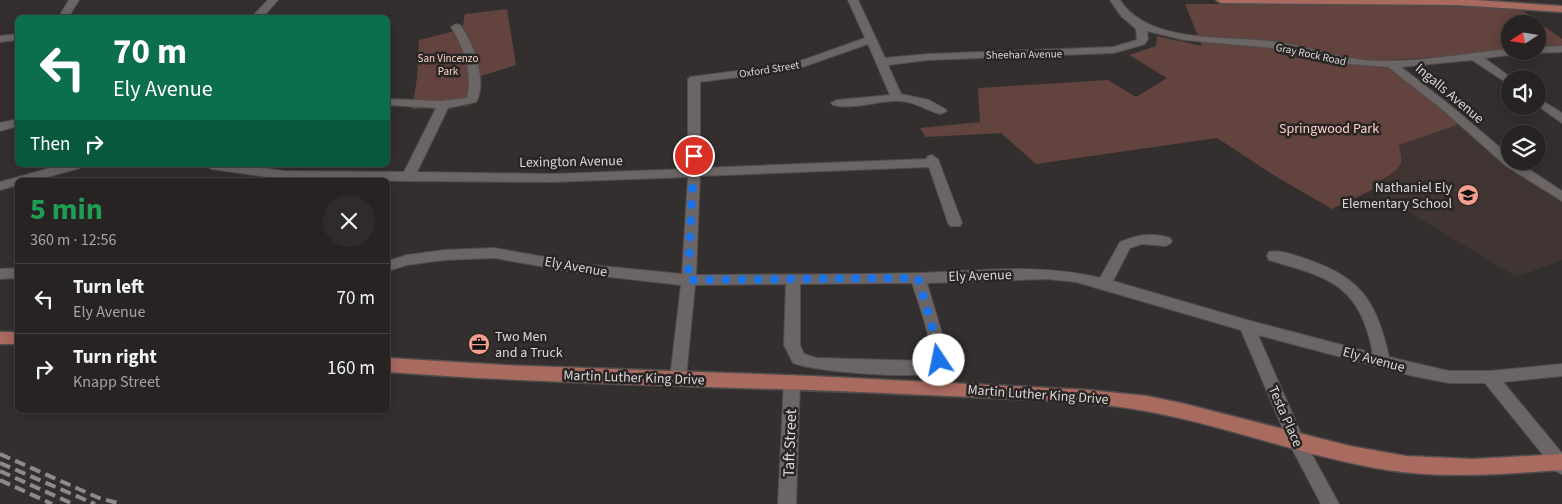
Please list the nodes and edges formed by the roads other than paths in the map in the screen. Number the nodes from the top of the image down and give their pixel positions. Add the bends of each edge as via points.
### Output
1 (74, 0) edge
2 (273, 0) edge
3 (854, 0) edge
4 (1115, 0) edge
5 (1221, 0) edge
6 (1562, 9) edge
7 (65, 15) edge
8 (260, 15) edge
9 (1133, 20) junction
10 (456, 27) dead end
11 (15, 38) edge
12 (2, 40) edge
13 (870, 40) junction
14 (1562, 49) edge
15 (1546, 50) edge
16 (1501, 53) edge
17 (1474, 56) junction
18 (880, 62) junction
19 (1391, 64) junction
20 (1501, 76) edge
21 (897, 97) junction
22 (390, 102) edge
23 (838, 103) dead end
24 (444, 104) junction
25 (1546, 107) edge
26 (941, 111) dead end
27 (1562, 118) edge
28 (15, 123) edge
29 (0, 127) edge
30 (217, 167) edge
31 (52, 168) edge
32 (287, 170) edge
33 (694, 173) junction
34 (243, 175) edge
35 (408, 177) junction
36 (24, 178) edge
37 (15, 181) edge
38 (0, 186) edge
39 (1562, 197) edge
40 (955, 223) dead end
41 (1165, 241) dead end
42 (1274, 256) dead end
43 (390, 265) edge
44 (15, 272) edge
45 (0, 274) edge
46 (918, 278) junction
47 (793, 279) junction
48 (688, 280) junction
49 (1104, 284) junction
50 (1247, 326) junction
51 (0, 338) edge
52 (15, 338) edge
53 (1382, 361) junction
54 (390, 365) edge
55 (1562, 370) edge
56 (1489, 377) junction
57 (678, 378) junction
58 (792, 382) junction
59 (1296, 441) junction
60 (1561, 464) edge
61 (787, 504) edge
62 (1330, 504) edge

1 - 7 street
2 - 8 street
3 - 13 street
4 - 9 street, Gray Rock Road
5 - 6 main road via 1456,2
9 - 18 street, Sheehan Avenue via 1142,29 1141,42 1114,50 928,57
9 - 19 street, Gray Rock Road via 1147,27 1207,40 1282,46 1350,62
10 - 24 street via 467,44 474,97 468,102
11 - 12 street
13 - 18 street
13 - 33 street, Oxford Street via 794,67 694,79
14 - 15 street
16 - 17 street, Gray Rock Road
17 - 19 street, Gray Rock Road
17 - 20 street
18 - 21 street
19 - 39 street, Ingalls Avenue via 1510,163
21 - 23 street
21 - 26 street via 925,102
22 - 24 street
24 - 35 street
25 - 27 street
28 - 29 street
30 - 34 street, Lexington Avenue
31 - 36 street
32 - 34 street, Lexington Avenue
32 - 35 street, Lexington Avenue
33 - 35 street, Lexington Avenue via 552,178
33 - 40 street, Lexington Avenue via 933,161
33 - 48 street
37 - 38 street
41 - 49 street via 1140,239 1125,245
42 - 53 street via 1295,260 1337,279 1364,304 1376,328
43 - 48 street, Ely Avenue via 426,257 494,253 591,270
44 - 45 street
46 - 47 street, Ely Avenue
46 - 47 street via 939,360 934,367 922,369 817,364 798,359 792,345
46 - 49 street, Ely Avenue via 1047,274
47 - 48 street, Ely Avenue
48 - 57 street
49 - 50 street, Ely Avenue
50 - 53 street, Ely Avenue
50 - 59 street, Testa Place
51 - 52 main road
53 - 56 street, Ely Avenue via 1449,377
54 - 57 main road, Martin Luther King Drive via 460,371
55 - 56 street, Ely Avenue
56 - 60 street
57 - 58 main road, Martin Luther King Drive
58 - 59 main road, Martin Luther King Drive via 1116,399 1168,407
58 - 61 street, Taft Street
59 - 60 main road, Martin Luther King Drive via 1354,456 1429,467
59 - 62 street, Testa Place

